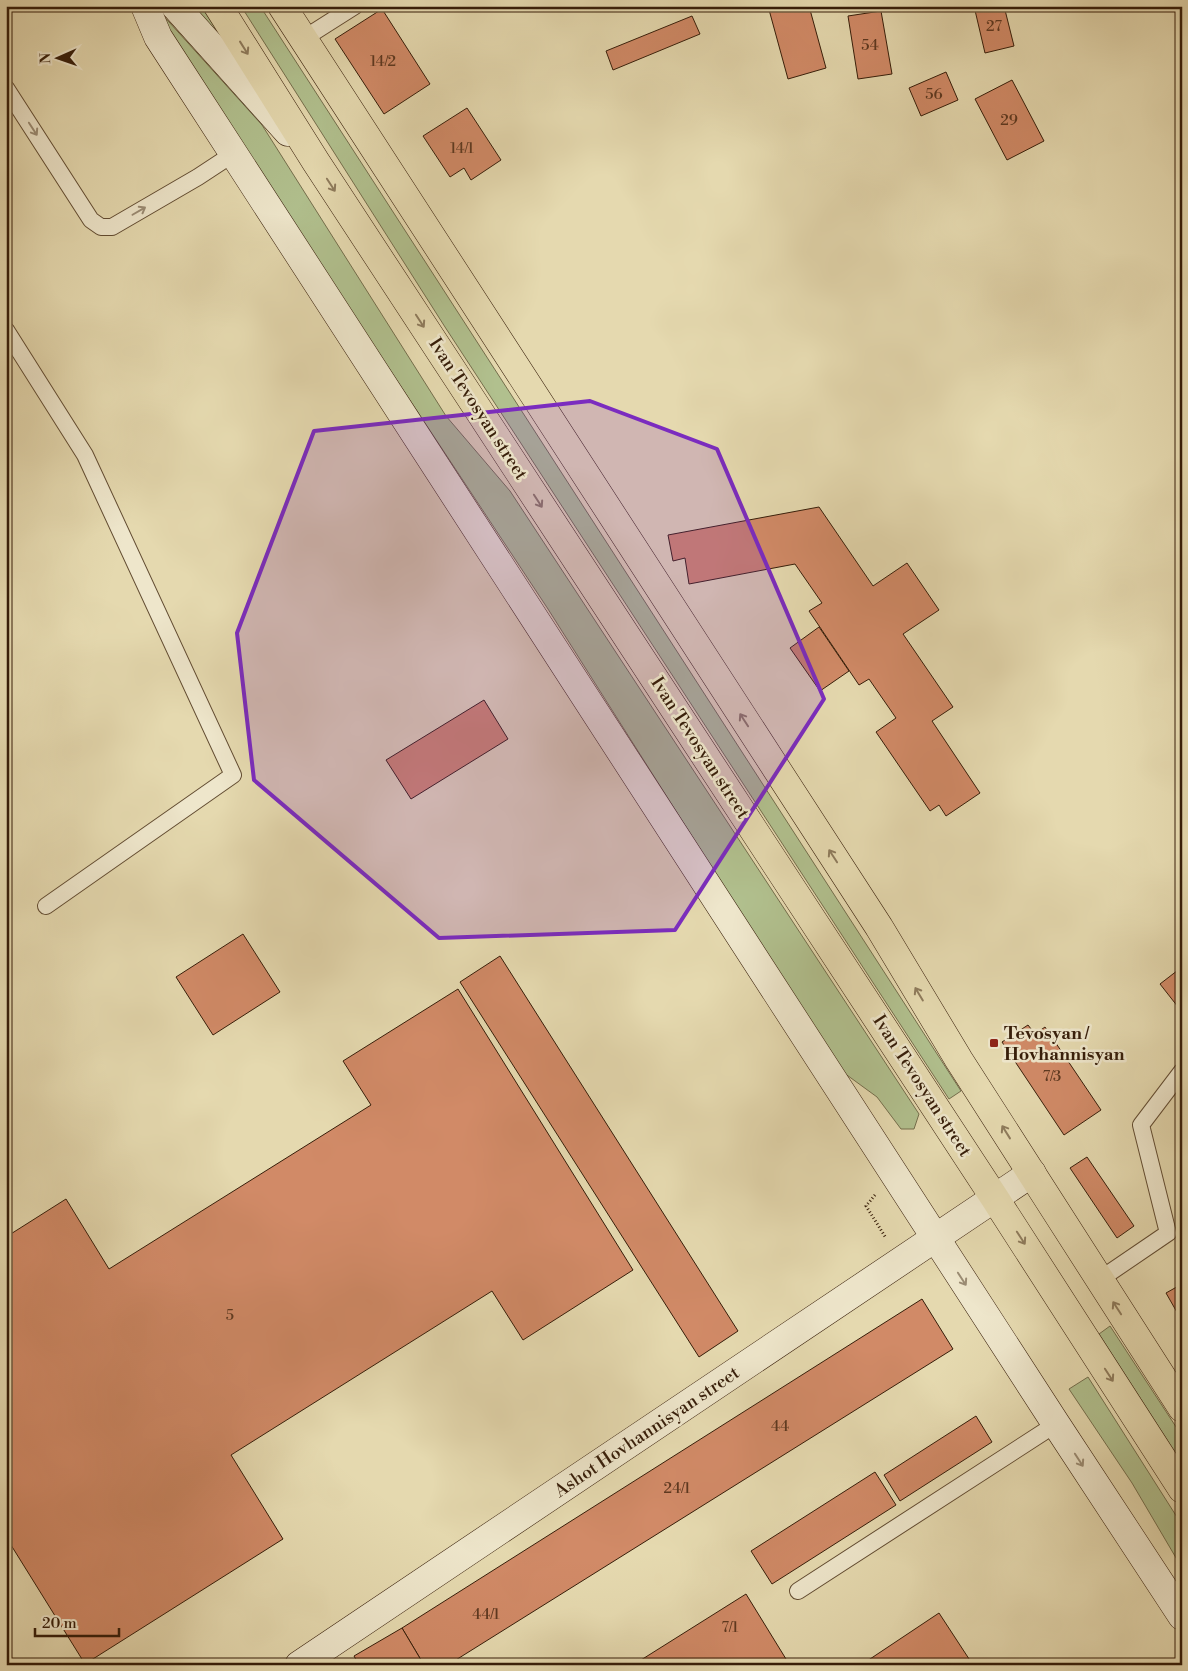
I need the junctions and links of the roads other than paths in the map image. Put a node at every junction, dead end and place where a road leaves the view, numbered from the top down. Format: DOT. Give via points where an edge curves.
graph roads {
  1 [pos="145,6"];
  2 [pos="175,6"];
  3 [pos="218,6"];
  4 [pos="282,6"];
  5 [pos="355,6"];
  6 [pos="303,40"];
  7 [pos="6,88"];
  8 [pos="233,154"];
  9 [pos="316,162"];
  10 [pos="6,330"];
  11 [pos="46,906"];
  12 [pos="1182,1071"];
  13 [pos="1032,1173"];
  14 [pos="994,1197"];
  15 [pos="936,1238"];
  16 [pos="1099,1280"];
  17 [pos="1182,1408"];
  18 [pos="1056,1424"];
  19 [pos="1182,1489"];
  20 [pos="798,1591"];
  21 [pos="1182,1616"];
  22 [pos="299,1665"];
  1 -- 8 [label="street" via="158,37"];
  2 -- 9 [label="street"];
  3 -- 9 [label="main road, Ivan Tevosyan street, one-way"];
  4 -- 6 [label="main road"];
  5 -- 6 [label="lane"];
  13 -- 6 [label="main road, one-way" via="868,910"];
  7 -- 8 [label="lane, one-way" via="92,220 101,227 112,227"];
  8 -- 15 [label="street"];
  9 -- 14 [label="main road, Ivan Tevosyan street, one-way"];
  10 -- 11 [label="lane" via="85,455 233,775"];
  12 -- 16 [label="lane" via="1141,1126 1168,1233"];
  13 -- 14 [label="street, Ashot Hovhannisyan street"];
  13 -- 16 [label="main road"];
  14 -- 15 [label="street, Ashot Hovhannisyan street"];
  14 -- 19 [label="main road, Ivan Tevosyan street, one-way"];
  15 -- 18 [label="street, one-way"];
  15 -- 22 [label="street, Ashot Hovhannisyan street"];
  17 -- 16 [label="main road, one-way"];
  18 -- 20 [label="lane"];
  18 -- 21 [label="street, one-way"];
}
